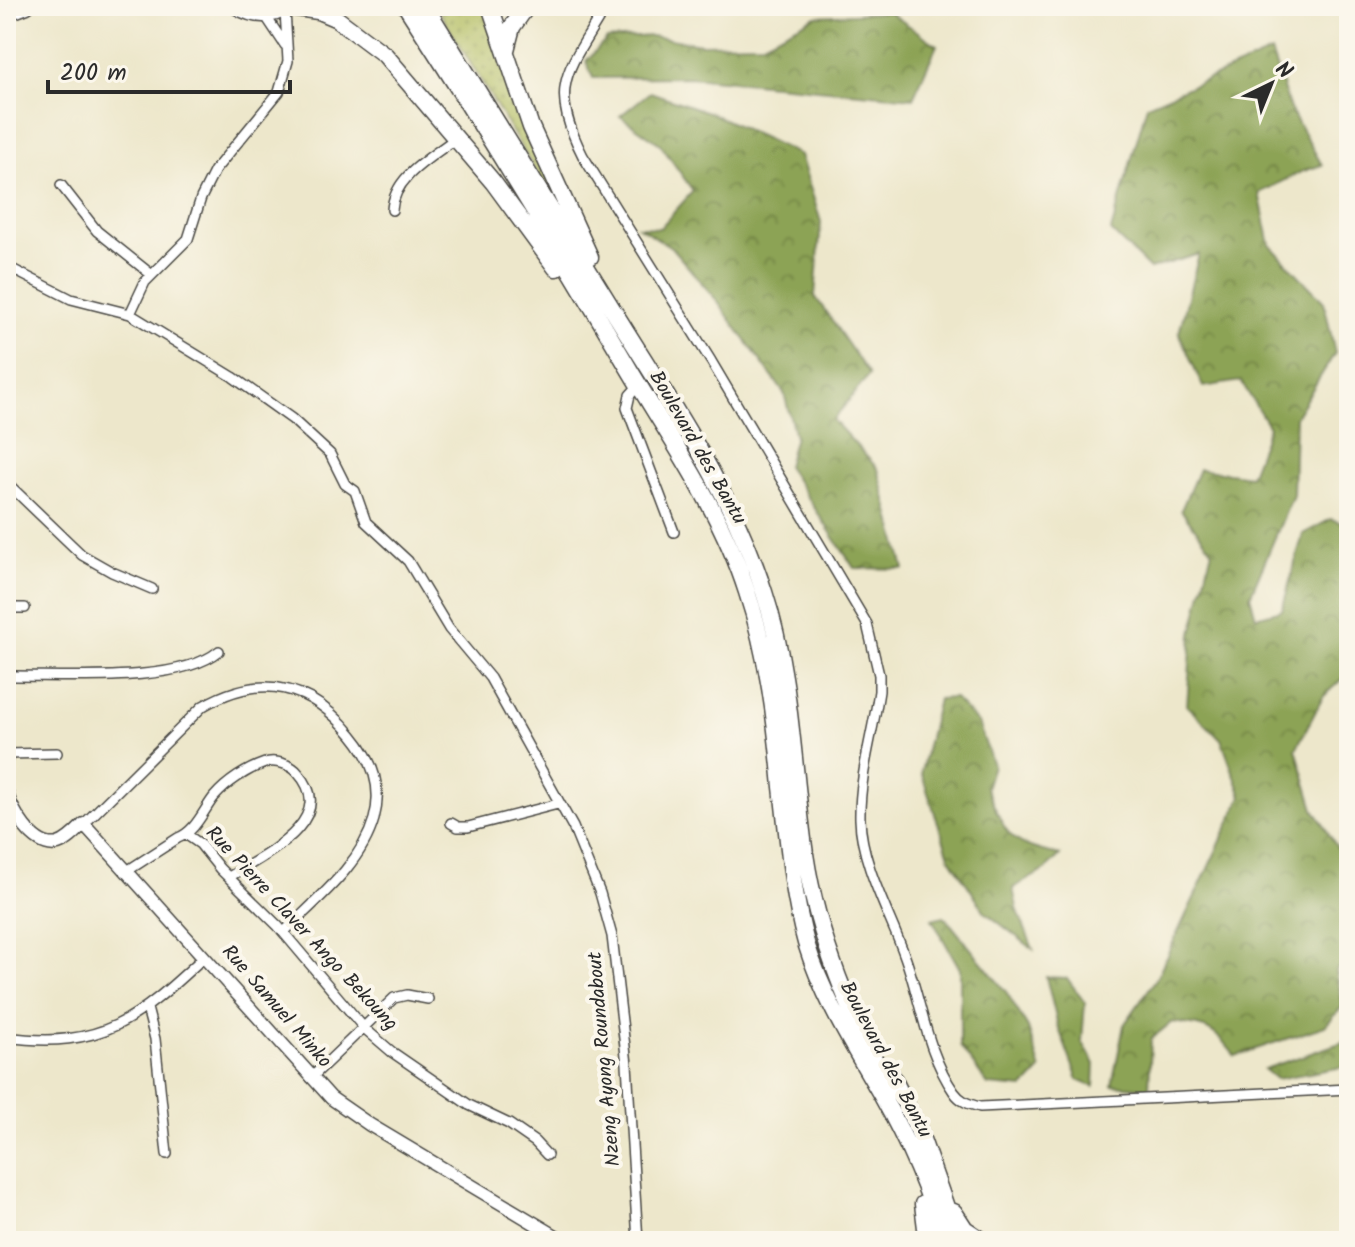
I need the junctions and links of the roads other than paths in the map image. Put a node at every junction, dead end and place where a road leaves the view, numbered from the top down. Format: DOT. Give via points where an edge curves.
graph roads {
  1 [pos="27,6"];
  2 [pos="235,6"];
  3 [pos="406,6"];
  4 [pos="425,6"];
  5 [pos="490,6"];
  6 [pos="527,6"];
  7 [pos="606,6"];
  8 [pos="289,8"];
  9 [pos="6,14"];
  10 [pos="265,15"];
  11 [pos="287,48"];
  12 [pos="505,52"];
  13 [pos="456,138"];
  14 [pos="61,185"];
  15 [pos="392,210"];
  16 [pos="6,266"];
  17 [pos="152,275"];
  18 [pos="130,314"];
  19 [pos="620,353"];
  20 [pos="657,381"];
  21 [pos="639,385"];
  22 [pos="6,482"];
  23 [pos="674,532"];
  24 [pos="152,589"];
  25 [pos="6,608"];
  26 [pos="25,608"];
  27 [pos="219,651"];
  28 [pos="6,676"];
  29 [pos="57,753"];
  30 [pos="6,756"];
  31 [pos="6,790"];
  32 [pos="558,804"];
  33 [pos="451,823"];
  34 [pos="84,824"];
  35 [pos="187,835"];
  36 [pos="127,871"];
  37 [pos="229,877"];
  38 [pos="284,932"];
  39 [pos="815,942"];
  40 [pos="204,957"];
  41 [pos="428,999"];
  42 [pos="147,1008"];
  43 [pos="364,1028"];
  44 [pos="6,1037"];
  45 [pos="311,1078"];
  46 [pos="1349,1089"];
  47 [pos="166,1149"];
  48 [pos="547,1155"];
  49 [pos="929,1175"];
  50 [pos="923,1204"];
  51 [pos="564,1241"];
  52 [pos="638,1241"];
  53 [pos="924,1241"];
  54 [pos="936,1241"];
  55 [pos="944,1241"];
  56 [pos="955,1241"];
  57 [pos="983,1241"];
  1 -- 9 [label="main road"];
  2 -- 10 [label="main road"];
  3 -- 19 [label="highway, Boulevard des Bantu"];
  4 -- 20 [label="highway, Boulevard des Bantu"];
  5 -- 12 [label="highway"];
  6 -- 12 [label="highway" via="512,27"];
  7 -- 46 [label="street" via="566,76 563,99 569,128 867,624 879,691 861,805 862,835 933,1047 955,1093 980,1107"];
  8 -- 10 [label="main road"];
  8 -- 11 [label="street"];
  8 -- 13 [label="highway" via="322,12 367,39"];
  10 -- 11 [label="street"];
  11 -- 17 [label="street" via="279,92 215,170 188,239"];
  12 -- 20 [label="highway" via="552,178"];
  13 -- 15 [label="street" via="400,183"];
  13 -- 19 [label="highway"];
  14 -- 17 [label="street" via="97,231"];
  16 -- 18 [label="street, Nzeng Ayong Roundabout" via="71,299"];
  17 -- 18 [label="street"];
  18 -- 32 [label="street, Nzeng Ayong Roundabout" via="233,377 323,445 345,484 355,491 366,522 408,561 449,629 490,678"];
  19 -- 21 [label="highway, Boulevard des Bantu"];
  20 -- 39 [label="highway, Boulevard des Bantu" via="734,516 771,614 788,700"];
  21 -- 23 [label="street" via="627,408"];
  21 -- 39 [label="highway, Boulevard des Bantu" via="722,528 753,611 773,708 791,868"];
  22 -- 24 [label="street" via="82,555"];
  25 -- 26 [label="street"];
  27 -- 28 [label="street" via="199,664 162,674"];
  29 -- 30 [label="street"];
  31 -- 34 [label="street" via="10,804 43,842 63,842"];
  32 -- 33 [label="street" via="468,827"];
  32 -- 52 [label="street, Nzeng Ayong Roundabout" via="600,893 612,936 627,1064"];
  34 -- 36 [label="street, Rue Samuel Minko"];
  34 -- 38 [label="street" via="203,706 223,694 266,687 309,696 326,706 366,752 376,773 374,819 347,867"];
  35 -- 36 [label="street"];
  35 -- 37 [label="street, Rue Pierre Claver Ango Bekoung"];
  35 -- 37 [label="street" via="216,795 240,775 269,761 293,766 309,785 312,802 295,835"];
  36 -- 40 [label="street, Rue Samuel Minko"];
  37 -- 38 [label="street, Rue Pierre Claver Ango Bekoung"];
  38 -- 43 [label="street, Rue Pierre Claver Ango Bekoung"];
  39 -- 49 [label="highway, Boulevard des Bantu"];
  39 -- 50 [label="highway" via="822,990"];
  40 -- 42 [label="street"];
  40 -- 45 [label="street, Rue Samuel Minko"];
  41 -- 43 [label="street" via="394,998"];
  42 -- 44 [label="street" via="81,1038"];
  42 -- 47 [label="street"];
  43 -- 45 [label="street"];
  43 -- 48 [label="street, Rue Pierre Claver Ango Bekoung"];
  45 -- 51 [label="street, Rue Samuel Minko" via="361,1119"];
  49 -- 55 [label="highway"];
  49 -- 56 [label="highway"];
  49 -- 57 [label="highway" via="960,1222"];
  50 -- 53 [label="highway"];
  50 -- 54 [label="highway"];
}
